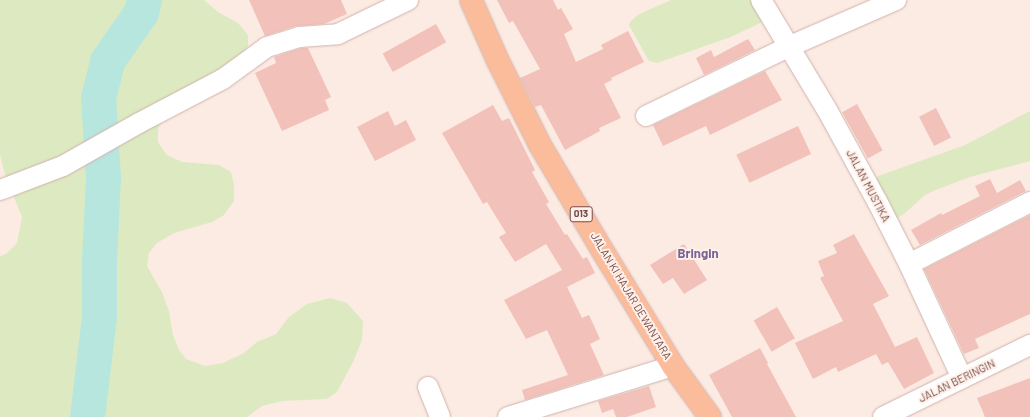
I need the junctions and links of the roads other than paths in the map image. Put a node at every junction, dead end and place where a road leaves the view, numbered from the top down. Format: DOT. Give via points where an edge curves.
graph roads {
  1 [pos="408,0"];
  2 [pos="471,0"];
  3 [pos="761,0"];
  4 [pos="896,0"];
  5 [pos="788,47"];
  6 [pos="646,116"];
  7 [pos="0,190"];
  8 [pos="1030,202"];
  9 [pos="909,264"];
  10 [pos="1030,345"];
  11 [pos="673,366"];
  12 [pos="962,378"];
  13 [pos="428,387"];
  14 [pos="440,417"];
  15 [pos="508,417"];
  16 [pos="710,417"];
  17 [pos="883,417"];
  1 -- 7 [label="street" via="338,34 299,36 267,47 223,79 63,166"];
  2 -- 11 [label="main road, JALAN KI HAJAR DEWANTARA / 013" via="540,145"];
  3 -- 5 [label="street, JALAN MUSTIKA"];
  4 -- 5 [label="street"];
  5 -- 6 [label="street"];
  5 -- 9 [label="street, JALAN MUSTIKA" via="836,128"];
  8 -- 9 [label="street"];
  9 -- 12 [label="street, JALAN MUSTIKA"];
  10 -- 12 [label="street, JALAN BERINGIN"];
  11 -- 15 [label="street"];
  11 -- 16 [label="main road, JALAN KI HAJAR DEWANTARA / 013"];
  12 -- 17 [label="street, JALAN BERINGIN"];
  13 -- 14 [label="street"];
}
